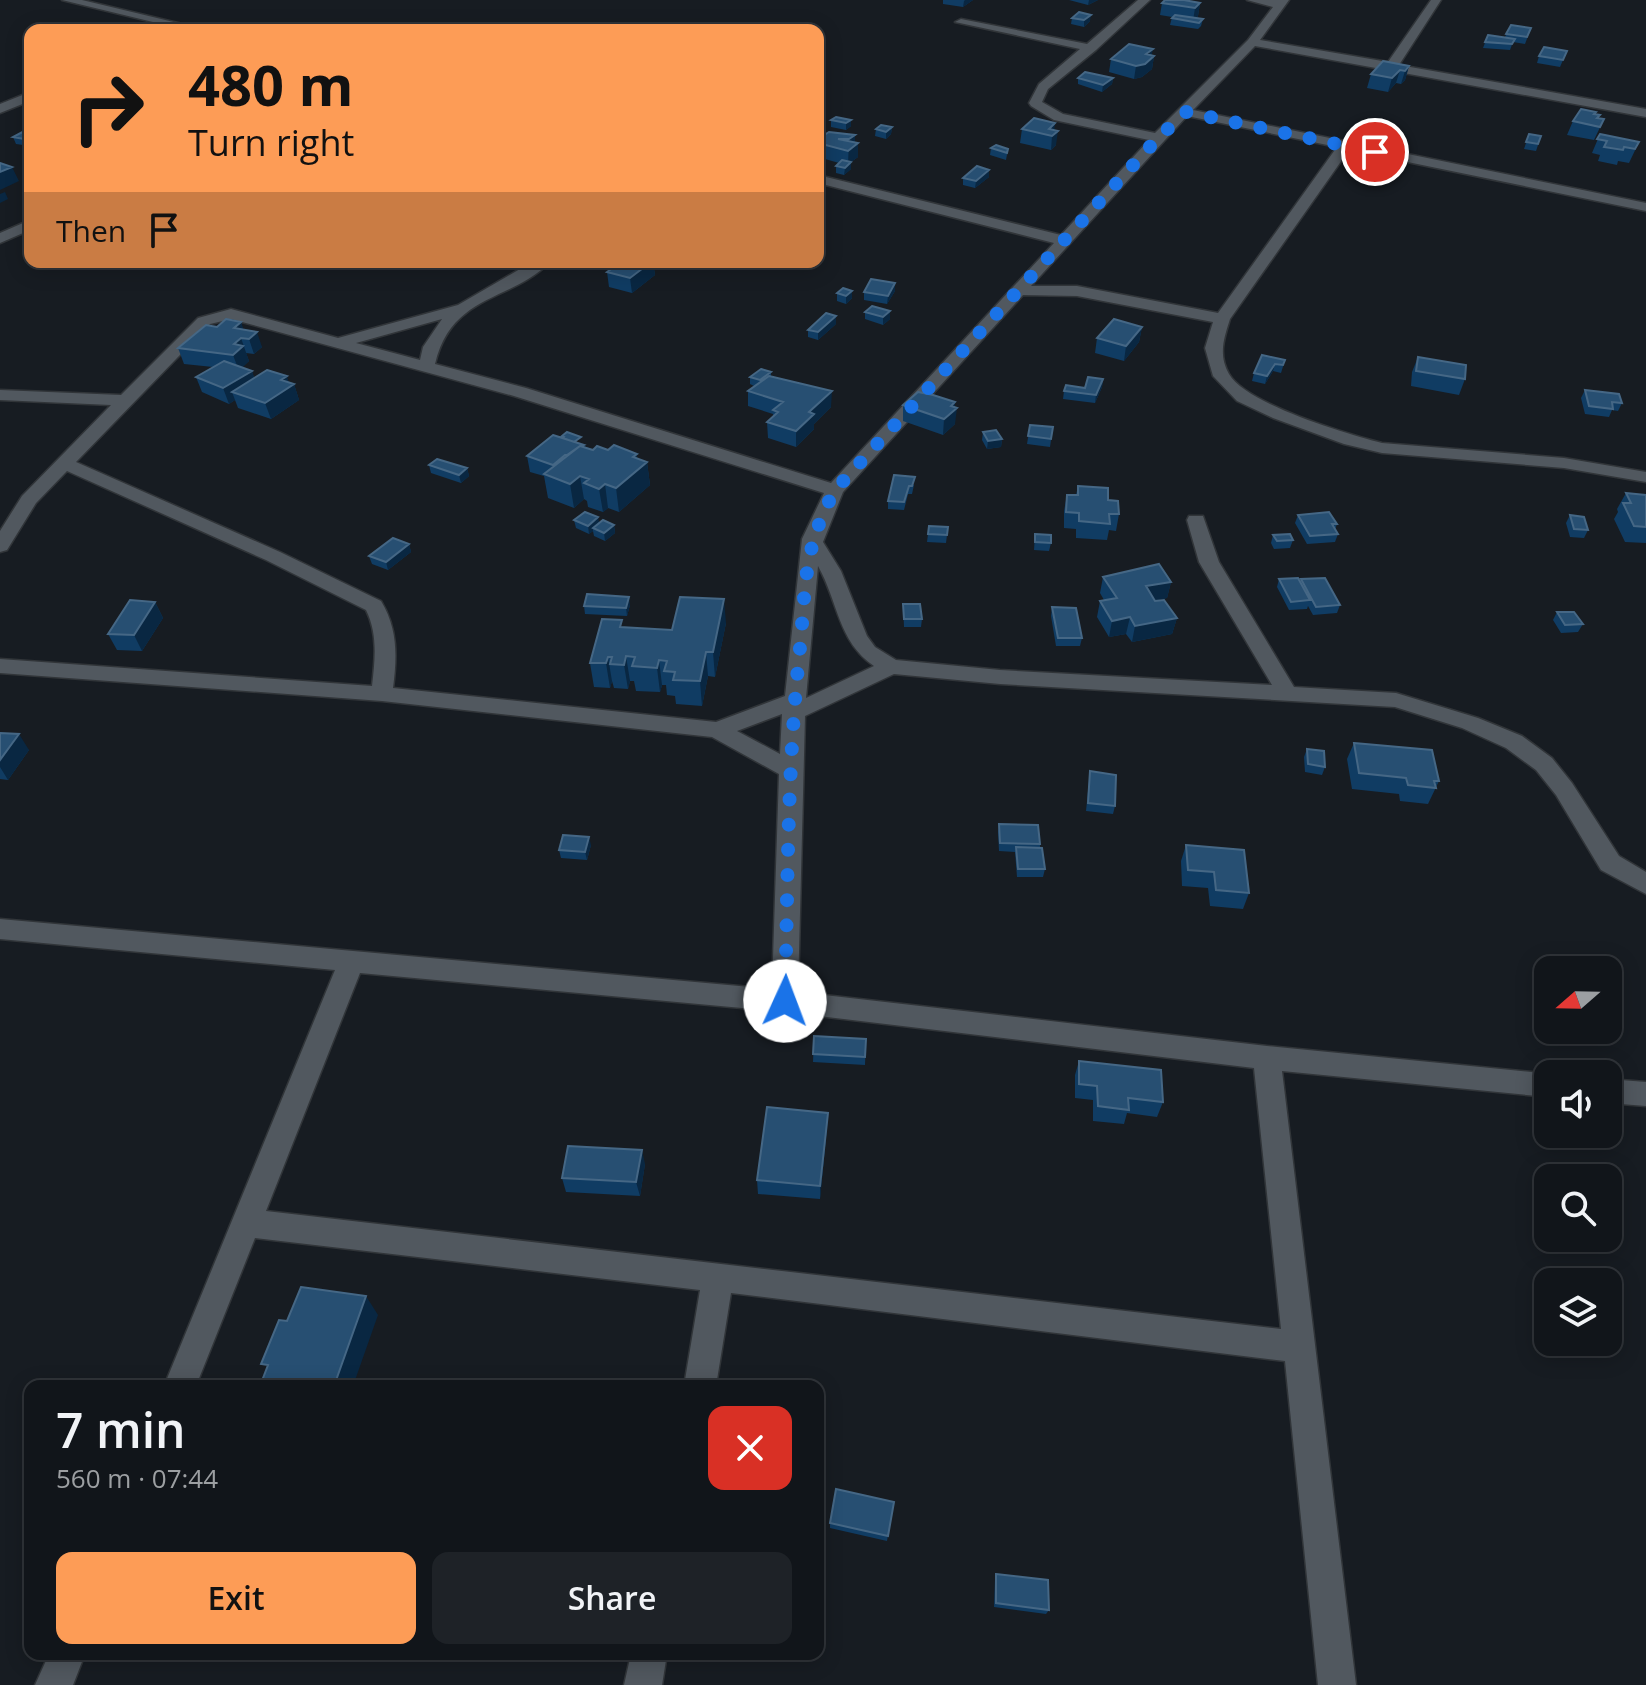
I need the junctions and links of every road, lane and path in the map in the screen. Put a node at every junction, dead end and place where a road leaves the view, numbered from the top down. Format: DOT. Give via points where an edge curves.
graph roads {
  1 [pos="67,0"];
  2 [pos="1145,0"];
  3 [pos="1252,0"];
  4 [pos="1436,0"];
  5 [pos="1282,2"];
  6 [pos="961,22"];
  7 [pos="166,24"];
  8 [pos="1252,42"];
  9 [pos="1092,48"];
  10 [pos="1391,67"];
  11 [pos="0,99"];
  12 [pos="24,99"];
  13 [pos="15,103"];
  14 [pos="0,109"];
  15 [pos="1186,112"];
  16 [pos="1646,113"];
  17 [pos="1158,138"];
  18 [pos="1345,146"];
  19 [pos="824,181"];
  20 [pos="1646,207"];
  21 [pos="24,227"];
  22 [pos="0,239"];
  23 [pos="1065,241"];
  24 [pos="531,268"];
  25 [pos="1020,290"];
  26 [pos="462,308"];
  27 [pos="1222,319"];
  28 [pos="340,342"];
  29 [pos="426,367"];
  30 [pos="0,395"];
  31 [pos="125,400"];
  32 [pos="66,464"];
  33 [pos="1646,477"];
  34 [pos="835,490"];
  35 [pos="1196,520"];
  36 [pos="812,539"];
  37 [pos="0,546"];
  38 [pos="0,666"];
  39 [pos="891,667"];
  40 [pos="382,694"];
  41 [pos="1288,695"];
  42 [pos="793,707"];
  43 [pos="717,730"];
  44 [pos="791,770"];
  45 [pos="1646,884"];
  46 [pos="0,929"];
  47 [pos="352,961"];
  48 [pos="785,1001"];
  49 [pos="1267,1058"];
  50 [pos="1534,1084"];
  51 [pos="1622,1092"];
  52 [pos="1646,1094"];
  53 [pos="248,1223"];
  54 [pos="718,1277"];
  55 [pos="1300,1347"];
  56 [pos="183,1380"];
  57 [pos="701,1380"];
  58 [pos="64,1660"];
  59 [pos="648,1660"];
  60 [pos="54,1685"];
  61 [pos="643,1685"];
  62 [pos="1337,1685"];
  1 -- 7 [label="street"];
  2 -- 9 [label="street"];
  3 -- 5 [label="street"];
  4 -- 10 [label="street"];
  5 -- 8 [label="street"];
  6 -- 9 [label="street"];
  8 -- 10 [label="street"];
  8 -- 15 [label="street"];
  9 -- 17 [label="street" via="1043,87 1035,103 1059,117"];
  10 -- 16 [label="street"];
  11 -- 13 [label="street"];
  12 -- 13 [label="street"];
  13 -- 14 [label="street"];
  15 -- 17 [label="street"];
  15 -- 18 [label="street"];
  17 -- 23 [label="street"];
  18 -- 20 [label="street"];
  18 -- 27 [label="street"];
  19 -- 23 [label="street"];
  21 -- 22 [label="street"];
  23 -- 25 [label="street"];
  24 -- 26 [label="street"];
  25 -- 27 [label="street" via="1077,291"];
  25 -- 34 [label="street"];
  26 -- 28 [label="street"];
  26 -- 29 [label="street" via="433,337"];
  27 -- 33 [label="street" via="1213,348 1221,376 1243,397 1279,414 1382,448 1564,463"];
  28 -- 29 [label="street"];
  28 -- 31 [label="street" via="250,317 216,316 204,321"];
  29 -- 34 [label="street"];
  30 -- 31 [label="street"];
  31 -- 32 [label="street"];
  32 -- 37 [label="street" via="29,500"];
  32 -- 40 [label="street" via="374,606 386,637"];
  34 -- 36 [label="street"];
  35 -- 41 [label="street" via="1209,562"];
  36 -- 39 [label="street" via="831,571 857,638"];
  36 -- 42 [label="street"];
  38 -- 40 [label="street"];
  39 -- 41 [label="street"];
  39 -- 42 [label="street"];
  40 -- 43 [label="street"];
  41 -- 45 [label="street" via="1396,700 1514,742 1544,764 1564,789 1610,863"];
  42 -- 43 [label="street"];
  42 -- 44 [label="street"];
  43 -- 44 [label="street"];
  44 -- 48 [label="street"];
  46 -- 47 [label="street"];
  47 -- 48 [label="street"];
  47 -- 53 [label="street"];
  48 -- 49 [label="street"];
  49 -- 50 [label="street"];
  49 -- 55 [label="street"];
  51 -- 52 [label="street"];
  53 -- 54 [label="street"];
  53 -- 56 [label="street"];
  54 -- 55 [label="street"];
  54 -- 57 [label="street"];
  55 -- 62 [label="street"];
  58 -- 60 [label="street"];
  59 -- 61 [label="street"];
}
